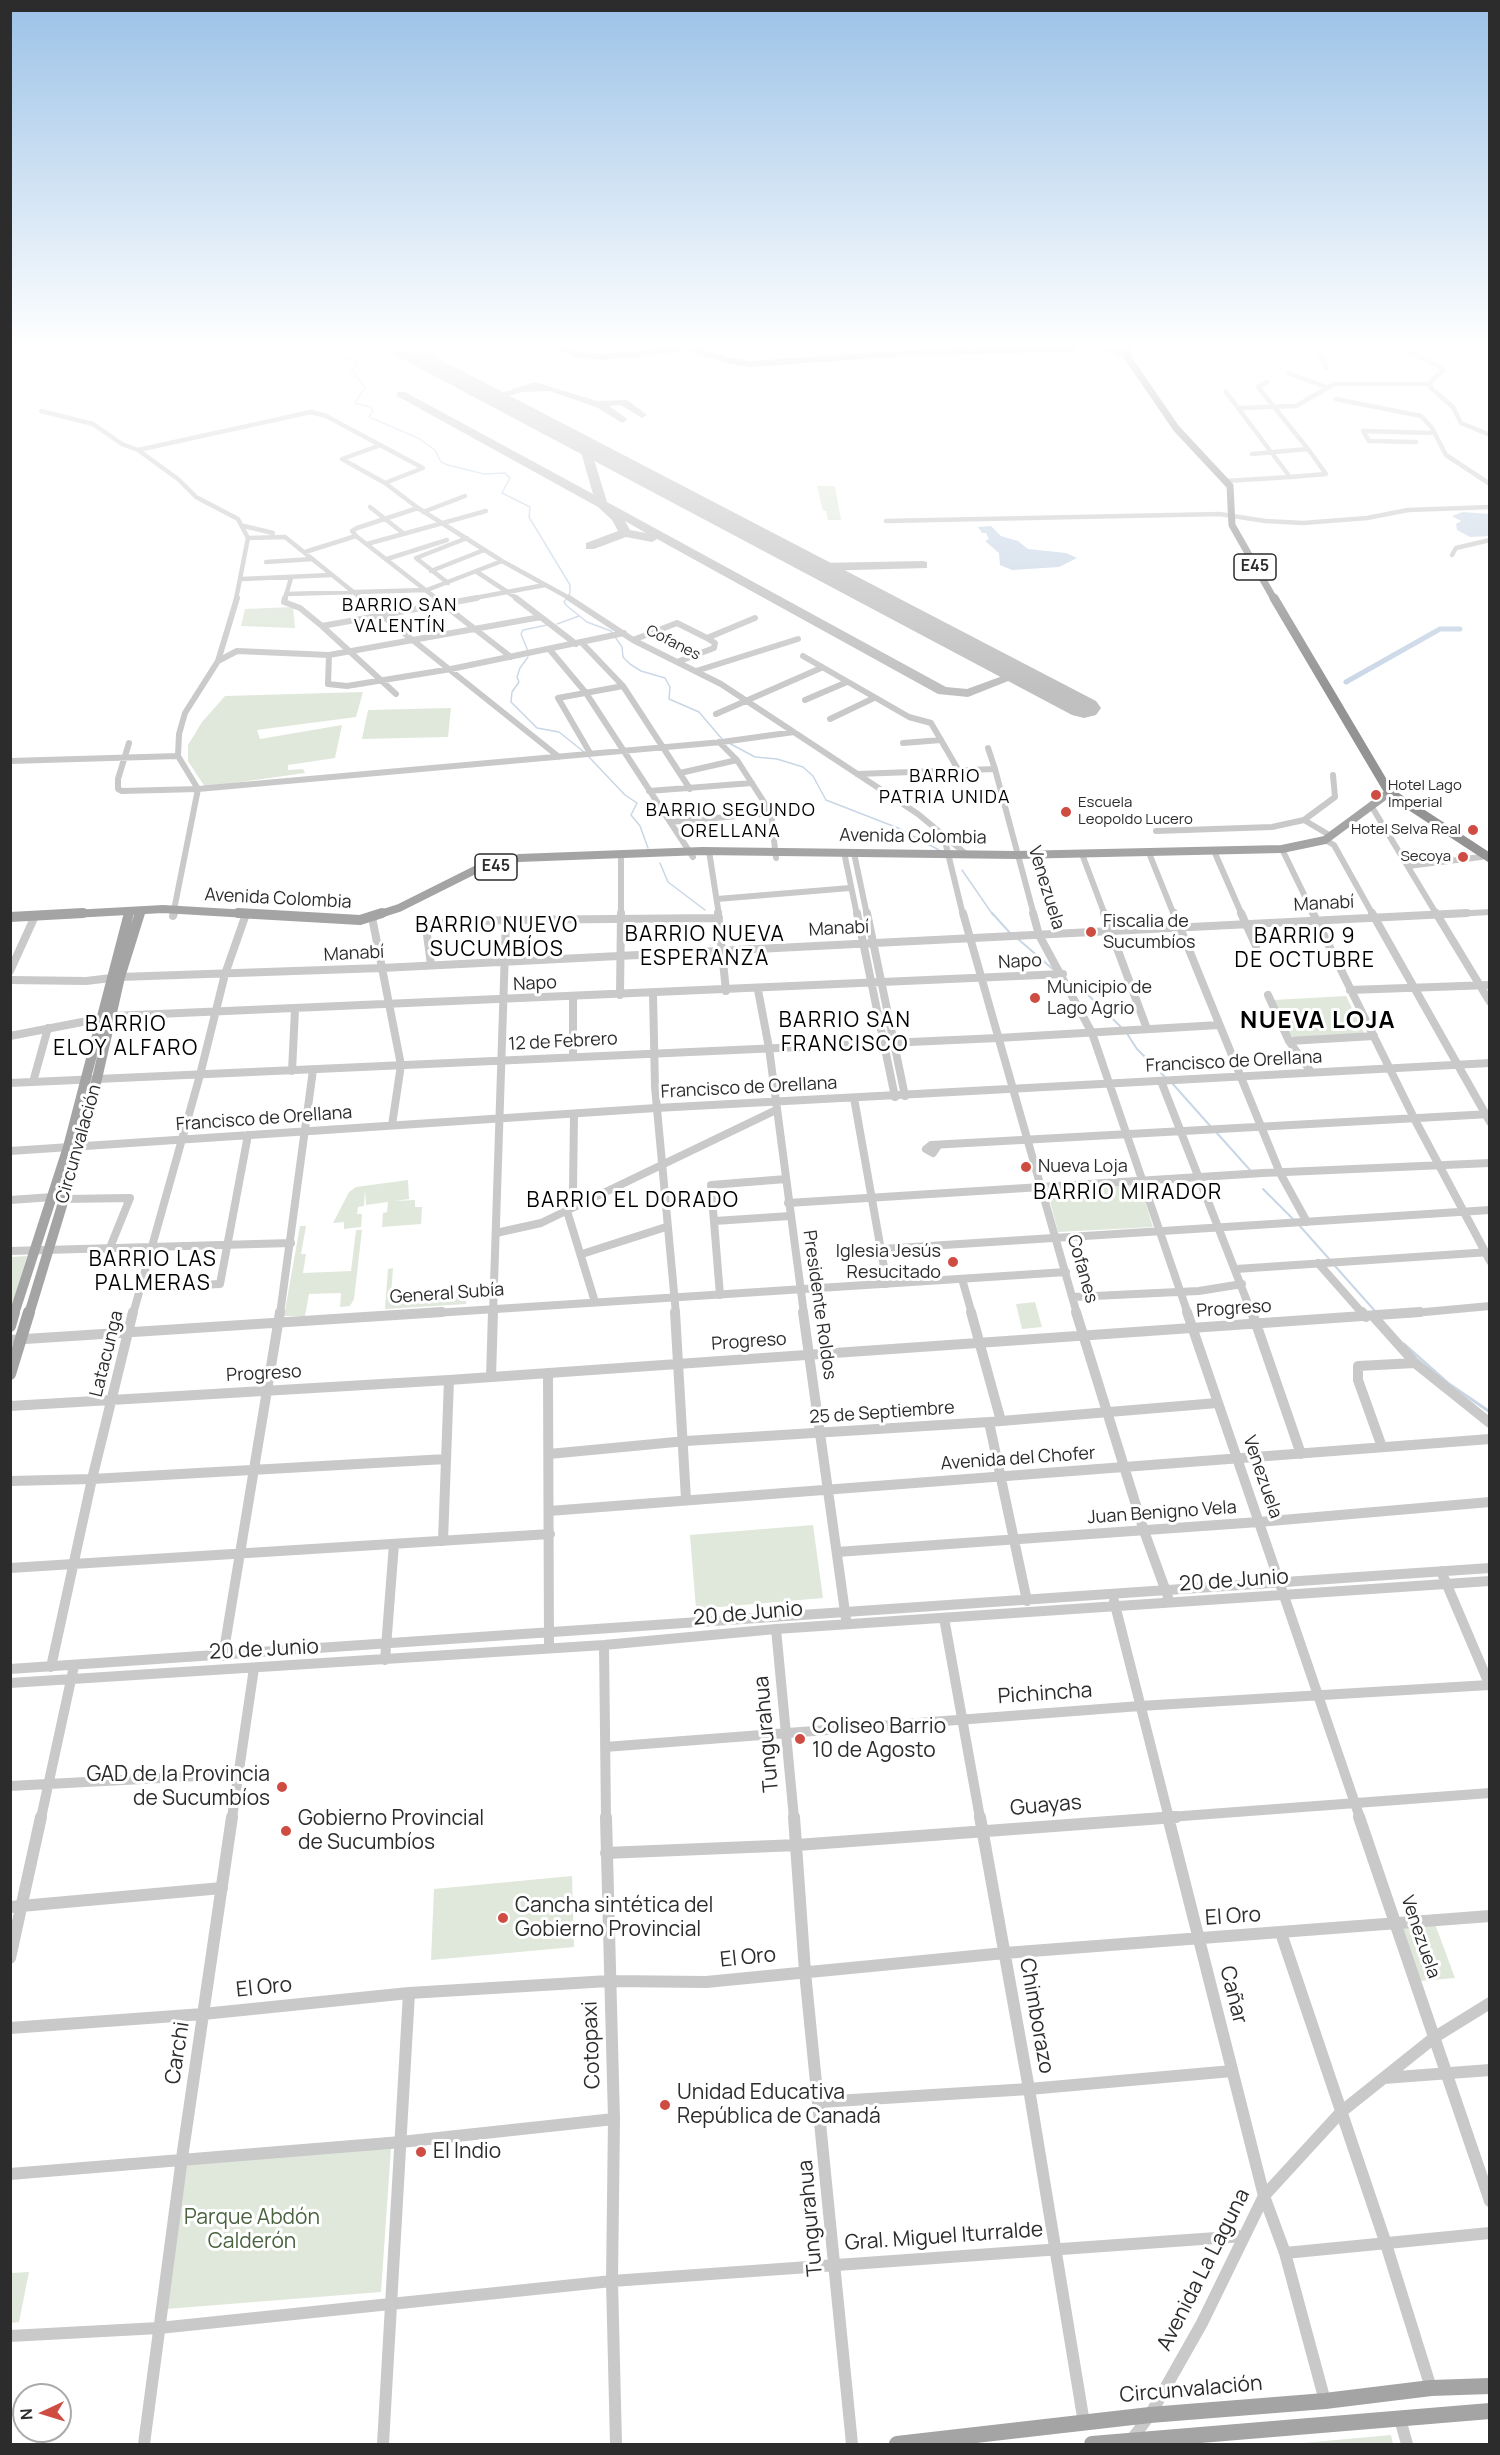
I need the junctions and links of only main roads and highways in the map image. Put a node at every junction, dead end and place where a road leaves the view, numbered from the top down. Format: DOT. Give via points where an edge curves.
graph roads {
  1 [pos="1210,464"];
  2 [pos="1388,794"];
  3 [pos="1485,857"];
  4 [pos="1490,863"];
  5 [pos="129,912"];
  6 [pos="144,912"];
  7 [pos="10,917"];
  8 [pos="116,978"];
  9 [pos="92,1080"];
  10 [pos="10,1326"];
  11 [pos="15,1340"];
  12 [pos="10,1374"];
  13 [pos="1490,2386"];
  14 [pos="1490,2411"];
  15 [pos="1131,2442"];
  16 [pos="897,2445"];
  17 [pos="1092,2445"];
  1 -- 2 [label="highway, E45" via="1232,491 1232,525 1252,563"];
  2 -- 3 [label="highway, E45"];
  2 -- 6 [label="main road, Avenida Colombia / E45" via="1328,838 1282,849 1016,855 621,856 487,869 402,911 345,926"];
  3 -- 4 [label="highway, E45"];
  5 -- 6 [label="main road, Avenida Colombia / E45"];
  5 -- 7 [label="main road, Avenida Colombia / E45"];
  5 -- 8 [label="main road, Circunvalación"];
  6 -- 8 [label="main road, Circunvalación"];
  8 -- 9 [label="main road, Circunvalación"];
  9 -- 10 [label="main road, Circunvalación"];
  9 -- 11 [label="main road, Circunvalación" via="64,1199"];
  11 -- 12 [label="main road, Circunvalación"];
  13 -- 16 [label="main road, Circunvalación" via="1431,2388 1150,2415"];
  14 -- 15 [label="main road"];
  15 -- 17 [label="main road"];
}
